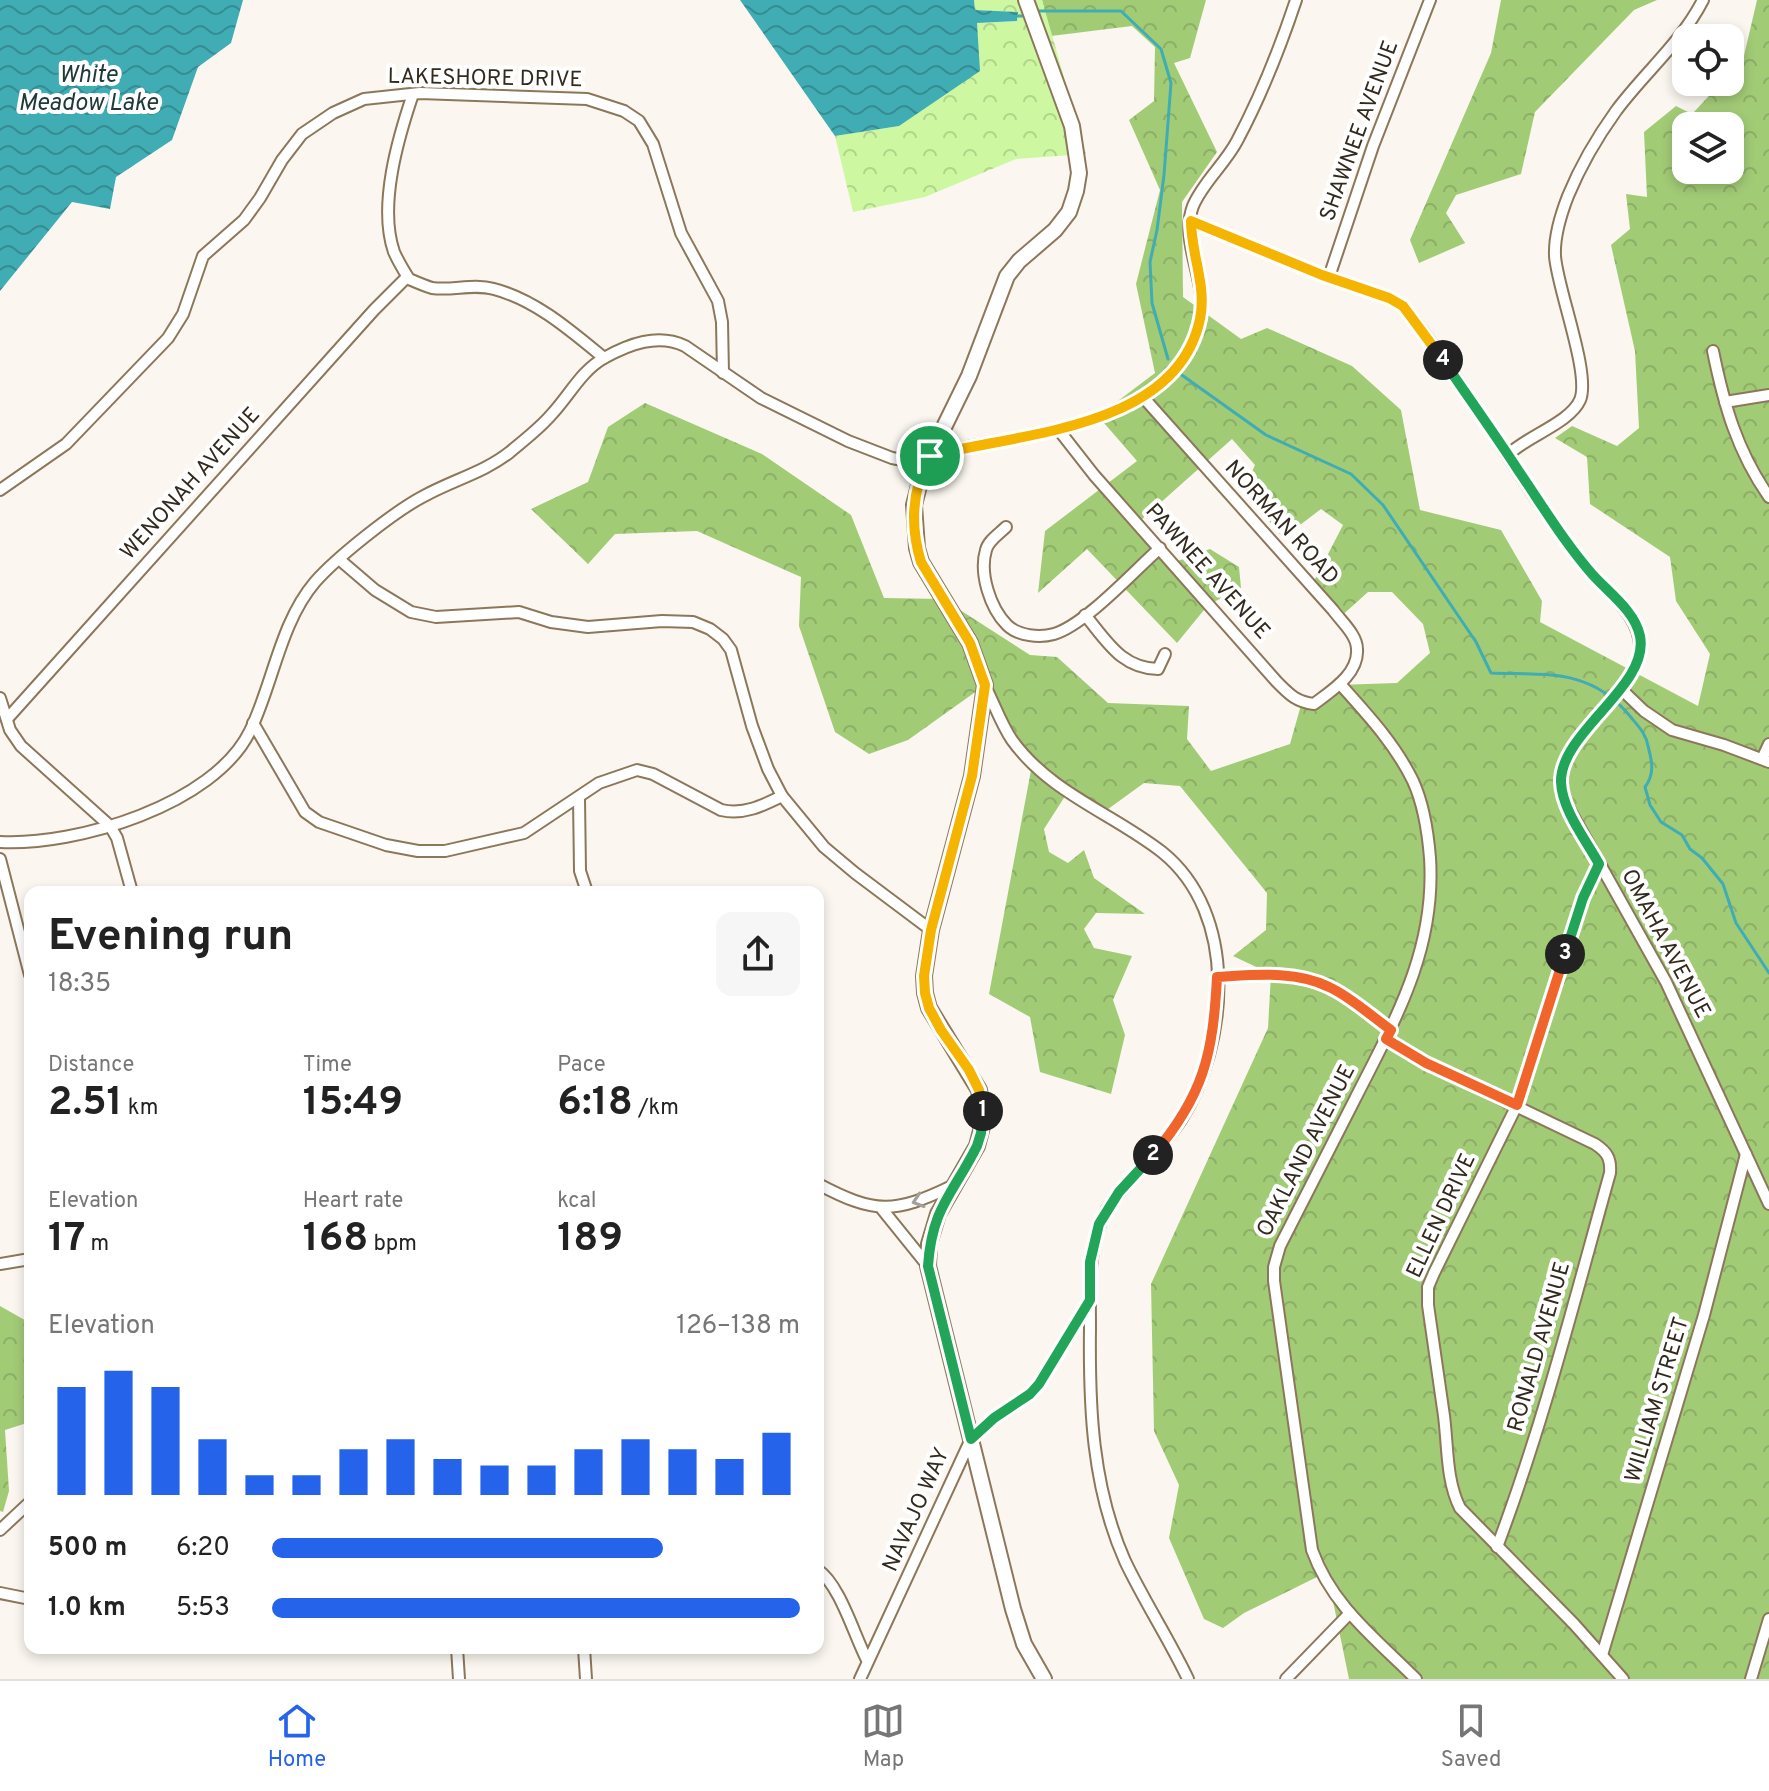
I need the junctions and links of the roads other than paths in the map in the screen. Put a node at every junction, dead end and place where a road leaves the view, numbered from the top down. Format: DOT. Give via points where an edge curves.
graph roads {
  1 [pos="1026,0"];
  2 [pos="1296,0"];
  3 [pos="1430,0"];
  4 [pos="1703,0"];
  5 [pos="413,94"];
  6 [pos="1191,221"];
  7 [pos="407,277"];
  8 [pos="1329,277"];
  9 [pos="1713,351"];
  10 [pos="604,358"];
  11 [pos="723,373"];
  12 [pos="1769,395"];
  13 [pos="1143,397"];
  14 [pos="1725,402"];
  15 [pos="1058,429"];
  16 [pos="1508,455"];
  17 [pos="930,456"];
  18 [pos="0,490"];
  19 [pos="1769,497"];
  20 [pos="1006,527"];
  21 [pos="1160,548"];
  22 [pos="340,560"];
  23 [pos="1085,615"];
  24 [pos="1165,654"];
  25 [pos="1340,684"];
  26 [pos="985,685"];
  27 [pos="1619,690"];
  28 [pos="0,698"];
  29 [pos="7,719"];
  30 [pos="253,723"];
  31 [pos="1769,744"];
  32 [pos="1765,761"];
  33 [pos="782,796"];
  34 [pos="579,799"];
  35 [pos="110,826"];
  36 [pos="0,842"];
  37 [pos="0,859"];
  38 [pos="1599,864"];
  39 [pos="130,886"];
  40 [pos="585,886"];
  41 [pos="931,930"];
  42 [pos="24,952"];
  43 [pos="1217,977"];
  44 [pos="1388,1034"];
  45 [pos="1517,1105"];
  46 [pos="1746,1154"];
  47 [pos="952,1186"];
  48 [pos="824,1187"];
  49 [pos="1769,1204"];
  50 [pos="882,1209"];
  51 [pos="24,1260"];
  52 [pos="0,1264"];
  53 [pos="928,1266"];
  54 [pos="1090,1300"];
  55 [pos="971,1439"];
  56 [pos="24,1508"];
  57 [pos="0,1530"];
  58 [pos="1497,1547"];
  59 [pos="824,1574"];
  60 [pos="0,1593"];
  61 [pos="24,1598"];
  62 [pos="1350,1613"];
  63 [pos="1769,1619"];
  64 [pos="457,1654"];
  65 [pos="584,1654"];
  66 [pos="1602,1655"];
  67 [pos="867,1660"];
  68 [pos="459,1679"];
  69 [pos="586,1679"];
  70 [pos="860,1679"];
  71 [pos="1044,1679"];
  72 [pos="1188,1679"];
  73 [pos="1286,1679"];
  74 [pos="1416,1679"];
  75 [pos="1623,1679"];
  76 [pos="1751,1679"];
  1 -- 17 [label="street" via="1072,126 1079,173 1076,191 1055,230 1007,276 969,376"];
  2 -- 6 [label="street" via="1266,80 1237,141 1198,196"];
  3 -- 8 [label="street, SHAWNEE AVENUE"];
  4 -- 16 [label="street" via="1689,25 1617,110 1574,181 1555,257 1580,365 1580,402"];
  5 -- 7 [label="street" via="398,142 389,211 394,252"];
  5 -- 11 [label="street, LAKESHORE DRIVE" via="587,99 639,121 653,144 675,219 718,301"];
  5 -- 18 [label="street, LAKESHORE DRIVE" via="364,99 302,134 244,220 203,256 183,314 168,338 66,444"];
  6 -- 8 [label="street, OMAHA AVENUE"];
  6 -- 13 [label="street" via="1203,299 1194,341"];
  7 -- 10 [label="street" via="433,288 493,288 511,295 559,322"];
  7 -- 29 [label="street, WENONAH AVENUE"];
  8 -- 16 [label="street, OMAHA AVENUE" via="1403,306"];
  9 -- 14 [label="street"];
  10 -- 11 [label="street" via="646,340 673,340"];
  10 -- 22 [label="street" via="591,365 552,414 507,454 422,497"];
  11 -- 17 [label="street" via="761,398 877,453 901,460"];
  12 -- 14 [label="street"];
  13 -- 15 [label="street"];
  13 -- 25 [label="street, NORMAN ROAD" via="1353,637 1358,648 1354,666"];
  14 -- 19 [label="street" via="1738,445"];
  15 -- 17 [label="street"];
  15 -- 21 [label="street, PAWNEE AVENUE"];
  16 -- 27 [label="street, OMAHA AVENUE" via="1571,547 1633,619 1640,653"];
  17 -- 26 [label="street" via="914,505 917,548 970,643"];
  20 -- 23 [label="street" via="986,546 983,563 994,606 1008,627 1039,637 1064,630"];
  21 -- 23 [label="street"];
  21 -- 25 [label="street, PAWNEE AVENUE" via="1292,697 1314,704"];
  22 -- 30 [label="street" via="302,600"];
  22 -- 33 [label="street" via="399,605 436,617 519,612 588,627 662,621 701,624 731,650 752,726"];
  23 -- 24 [label="street" via="1129,664 1158,669"];
  25 -- 44 [label="street, OAKLAND AVENUE" via="1391,745 1413,783 1428,839 1431,892 1423,950"];
  26 -- 41 [label="street" via="972,776"];
  26 -- 43 [label="street" via="1011,739 1036,767 1182,871 1207,914"];
  27 -- 32 [label="street" via="1672,730"];
  27 -- 38 [label="street, OMAHA AVENUE" via="1569,756 1561,778 1568,807"];
  28 -- 29 [label="street"];
  29 -- 35 [label="street" via="21,746"];
  30 -- 34 [label="street" via="305,812 386,845 418,851 470,847 524,833"];
  30 -- 35 [label="street" via="218,771 163,806"];
  31 -- 32 [label="street"];
  33 -- 34 [label="street" via="757,809 733,813 637,770 599,783"];
  33 -- 41 [label="street" via="824,847"];
  34 -- 40 [label="street"];
  35 -- 36 [label="street" via="26,843"];
  35 -- 39 [label="street"];
  37 -- 42 [label="street"];
  38 -- 45 [label="street, ELLEN DRIVE" via="1583,898"];
  38 -- 46 [label="street, OMAHA AVENUE" via="1666,982"];
  41 -- 47 [label="street" via="925,993 941,1030 979,1090 984,1119 977,1146"];
  43 -- 44 [label="street" via="1306,979 1342,994"];
  43 -- 54 [label="street" via="1208,1060 1181,1119 1099,1224 1090,1262"];
  44 -- 45 [label="street" via="1426,1063"];
  44 -- 62 [label="street, OAKLAND AVENUE" via="1274,1267 1312,1550 1336,1600"];
  45 -- 58 [label="street, ELLEN DRIVE" via="1428,1287 1453,1495"];
  45 -- 58 [label="street, RONALD AVENUE" via="1606,1151 1610,1173 1543,1410"];
  46 -- 49 [label="street, OMAHA AVENUE"];
  46 -- 66 [label="street, WILLIAM STREET" via="1704,1315"];
  47 -- 50 [label="street, one-way"];
  47 -- 53 [label="street" via="932,1232"];
  48 -- 50 [label="street"];
  50 -- 53 [label="street"];
  51 -- 52 [label="street"];
  53 -- 55 [label="street"];
  54 -- 55 [label="street, NAVAJO WAY" via="1039,1384"];
  54 -- 72 [label="street" via="1090,1407 1104,1496 1124,1558"];
  55 -- 67 [label="street, NAVAJO WAY"];
  55 -- 71 [label="street" via="1013,1609 1024,1644"];
  56 -- 57 [label="street"];
  58 -- 66 [label="street, ELLEN DRIVE"];
  59 -- 67 [label="street"];
  60 -- 61 [label="street"];
  62 -- 73 [label="street"];
  62 -- 74 [label="street, OAKLAND AVENUE"];
  63 -- 76 [label="street"];
  64 -- 68 [label="street"];
  65 -- 69 [label="street"];
  66 -- 75 [label="street, ELLEN DRIVE"];
  67 -- 70 [label="street, NAVAJO WAY"];
}
